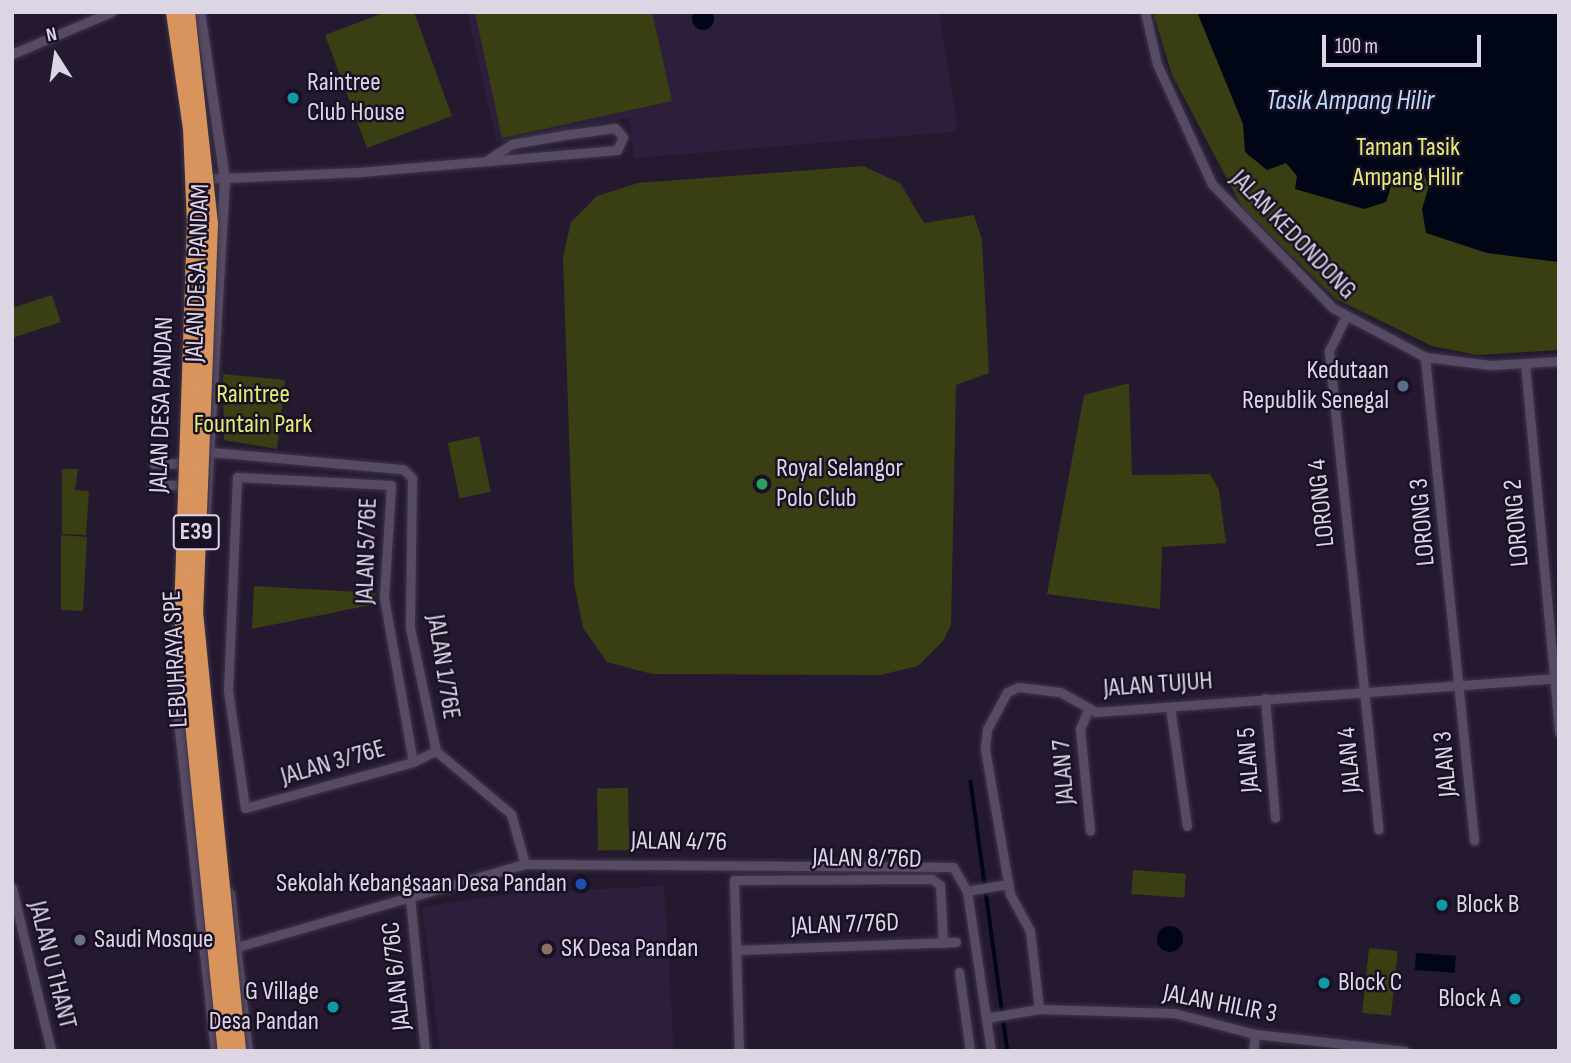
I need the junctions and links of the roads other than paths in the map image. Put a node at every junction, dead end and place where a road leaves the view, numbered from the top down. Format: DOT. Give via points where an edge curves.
graph roads {
  1 [pos="111,12"];
  2 [pos="172,12"];
  3 [pos="187,12"];
  4 [pos="200,12"];
  5 [pos="1145,12"];
  6 [pos="12,54"];
  7 [pos="487,160"];
  8 [pos="189,179"];
  9 [pos="225,179"];
  10 [pos="1345,318"];
  11 [pos="1425,357"];
  12 [pos="1559,361"];
  13 [pos="1525,363"];
  14 [pos="211,452"];
  15 [pos="183,463"];
  16 [pos="154,464"];
  17 [pos="152,484"];
  18 [pos="182,485"];
  19 [pos="202,587"];
  20 [pos="1556,678"];
  21 [pos="1460,682"];
  22 [pos="1364,688"];
  23 [pos="1265,698"];
  24 [pos="1170,707"];
  25 [pos="1088,710"];
  26 [pos="1559,732"];
  27 [pos="436,751"];
  28 [pos="413,762"];
  29 [pos="242,804"];
  30 [pos="1275,818"];
  31 [pos="1187,826"];
  32 [pos="1378,829"];
  33 [pos="1090,831"];
  34 [pos="1474,841"];
  35 [pos="526,864"];
  36 [pos="1008,884"];
  37 [pos="12,888"];
  38 [pos="967,891"];
  39 [pos="198,894"];
  40 [pos="410,898"];
  41 [pos="956,942"];
  42 [pos="943,943"];
  43 [pos="237,947"];
  44 [pos="736,950"];
  45 [pos="219,951"];
  46 [pos="959,972"];
  47 [pos="1039,1009"];
  48 [pos="986,1018"];
  49 [pos="213,1023"];
  50 [pos="1255,1034"];
  51 [pos="51,1051"];
  52 [pos="216,1051"];
  53 [pos="226,1051"];
  54 [pos="237,1051"];
  55 [pos="248,1051"];
  56 [pos="425,1051"];
  57 [pos="739,1051"];
  58 [pos="970,1051"];
  59 [pos="991,1051"];
  60 [pos="1253,1051"];
  61 [pos="1405,1051"];
  1 -- 6 [label="street"];
  2 -- 8 [label="street, JALAN DESA PANDAN"];
  2 -- 53 [label="highway, LEBUHRAYA SPE / E39, bridge" via="191,128 195,224 182,613"];
  3 -- 54 [label="highway, LEBUHRAYA SPE / E39, bridge" via="210,224 195,612"];
  4 -- 9 [label="street, JALAN DESA PANDAM"];
  5 -- 10 [label="street, JALAN KEDONDONG" via="1157,64 1212,184"];
  7 -- 7 [label="street" via="512,144 615,128 623,137 617,150"];
  7 -- 9 [label="street"];
  8 -- 9 [label="street"];
  8 -- 15 [label="street, JALAN DESA PANDAN"];
  9 -- 14 [label="street, JALAN DESA PANDAM"];
  10 -- 11 [label="street, JALAN KEDONDONG"];
  10 -- 22 [label="street, LORONG 4" via="1329,351"];
  11 -- 13 [label="street, JALAN KEDONDONG"];
  11 -- 21 [label="street, LORONG 3"];
  12 -- 13 [label="street, JALAN KEDONDONG"];
  13 -- 20 [label="street, LORONG 2"];
  14 -- 19 [label="street, JALAN DESA PANDAN"];
  14 -- 27 [label="street, JALAN 1/76E" via="403,469 412,478 410,628"];
  15 -- 16 [label="street"];
  15 -- 18 [label="street, JALAN DESA PANDAN"];
  17 -- 18 [label="street"];
  18 -- 39 [label="street, JALAN DESA PANDAN" via="176,695"];
  19 -- 43 [label="street, JALAN DESA PANDAN" via="206,693"];
  19 -- 45 [label="street, JALAN DESA PANDAN" via="199,717"];
  20 -- 21 [label="street, JALAN TUJUH"];
  20 -- 26 [label="street, LORONG 2"];
  21 -- 22 [label="street, JALAN TUJUH"];
  21 -- 34 [label="street, JALAN 3"];
  22 -- 23 [label="street, JALAN TUJUH"];
  22 -- 32 [label="street, JALAN 4"];
  23 -- 24 [label="street, JALAN TUJUH"];
  23 -- 30 [label="street, JALAN 5"];
  24 -- 25 [label="street, JALAN TUJUH"];
  24 -- 31 [label="street"];
  25 -- 33 [label="street, JALAN 7" via="1080,729"];
  25 -- 36 [label="street, JALAN TUJUH" via="1060,692 1018,687 1007,692 987,729"];
  27 -- 28 [label="street, JALAN 3/76E"];
  27 -- 35 [label="street, JALAN 1/76E" via="511,814"];
  28 -- 29 [label="street, JALAN 3/76E" via="251,809"];
  28 -- 29 [label="street, JALAN 5/76E" via="390,657 384,597 390,484 236,479 228,690"];
  35 -- 38 [label="street, JALAN 4/76" via="935,866 960,871"];
  35 -- 40 [label="street, JALAN 4/76"];
  36 -- 38 [label="street"];
  36 -- 47 [label="street, JALAN TUJUH" via="1030,931"];
  37 -- 51 [label="street, JALAN U THANT"];
  38 -- 48 [label="street"];
  39 -- 45 [label="street"];
  39 -- 49 [label="street, JALAN DESA PANDAN"];
  40 -- 43 [label="street, JALAN 4/76"];
  40 -- 56 [label="street, JALAN 6/76C"];
  41 -- 42 [label="street, JALAN 7/76D"];
  42 -- 44 [label="street, JALAN 7/76D"];
  42 -- 44 [label="street, JALAN 8/76D" via="940,885 932,879 734,880"];
  43 -- 45 [label="street, JALAN 4/76"];
  43 -- 55 [label="street, JALAN DESA PANDAN"];
  44 -- 57 [label="street"];
  45 -- 49 [label="street"];
  45 -- 54 [label="street, JALAN DESA PANDAN"];
  46 -- 58 [label="street"];
  47 -- 48 [label="street, JALAN HILIR 3"];
  47 -- 50 [label="street, JALAN HILIR 3" via="1174,1013"];
  48 -- 59 [label="street"];
  49 -- 52 [label="street, JALAN DESA PANDAN"];
  50 -- 60 [label="street"];
  50 -- 61 [label="street, JALAN HILIR 3"];
}
